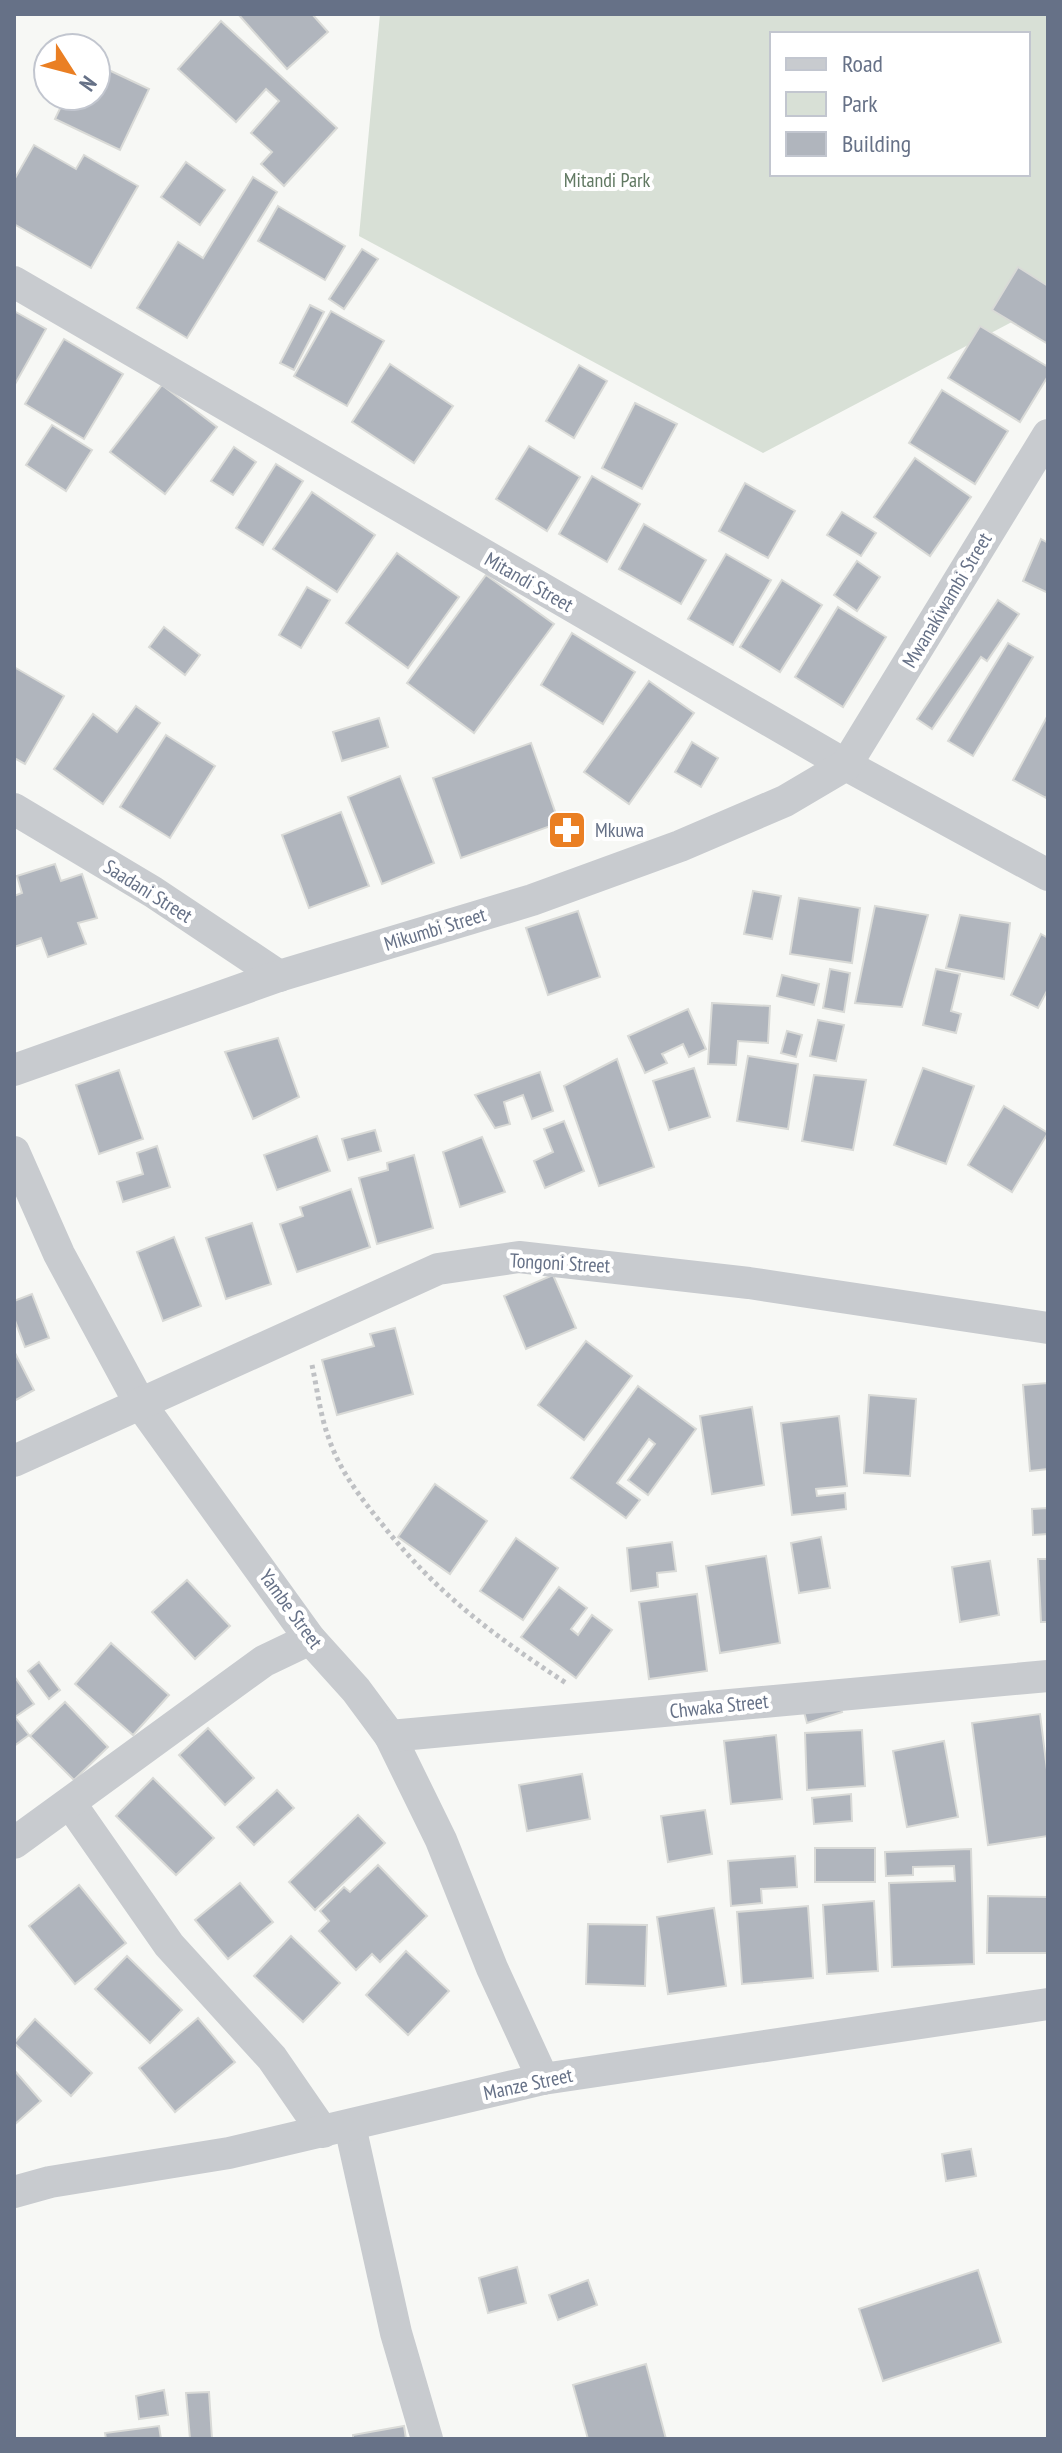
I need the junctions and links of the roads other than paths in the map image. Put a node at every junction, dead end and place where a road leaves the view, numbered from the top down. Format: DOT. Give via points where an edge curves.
graph roads {
  1 [pos="14,282"];
  2 [pos="1048,435"];
  3 [pos="846,765"];
  4 [pos="14,809"];
  5 [pos="1048,875"];
  6 [pos="279,976"];
  7 [pos="14,1070"];
  8 [pos="14,1152"];
  9 [pos="1048,1328"];
  10 [pos="139,1402"];
  11 [pos="14,1461"];
  12 [pos="310,1639"];
  13 [pos="1048,1676"];
  14 [pos="390,1736"];
  15 [pos="70,1803"];
  16 [pos="14,1843"];
  17 [pos="1048,2004"];
  18 [pos="543,2079"];
  19 [pos="337,2129"];
  20 [pos="14,2192"];
  21 [pos="427,2439"];
  1 -- 3 [label="street, Mitandi Street"];
  2 -- 3 [label="street, Mwanakiwambi Street"];
  3 -- 5 [label="street, Mitandi Street"];
  3 -- 6 [label="street, Mikumbi Street" via="785,801 680,846 532,900"];
  4 -- 6 [label="street, Saadani Street"];
  6 -- 7 [label="street, Mikumbi Street"];
  8 -- 10 [label="street, Yambe Street" via="59,1254"];
  9 -- 10 [label="street, Tongoni Street" via="749,1283 519,1257 438,1269"];
  10 -- 11 [label="street, Tongoni Street"];
  10 -- 12 [label="street, Yambe Street"];
  12 -- 14 [label="street, Yambe Street"];
  12 -- 15 [label="street" via="264,1661"];
  13 -- 14 [label="street, Chwaka Street"];
  14 -- 18 [label="street, Yambe Street" via="441,1840"];
  15 -- 16 [label="street"];
  15 -- 19 [label="street" via="169,1945"];
  17 -- 18 [label="street, Manze Street"];
  18 -- 19 [label="street, Manze Street"];
  19 -- 20 [label="street, Manze Street"];
  19 -- 21 [label="street"];
}
